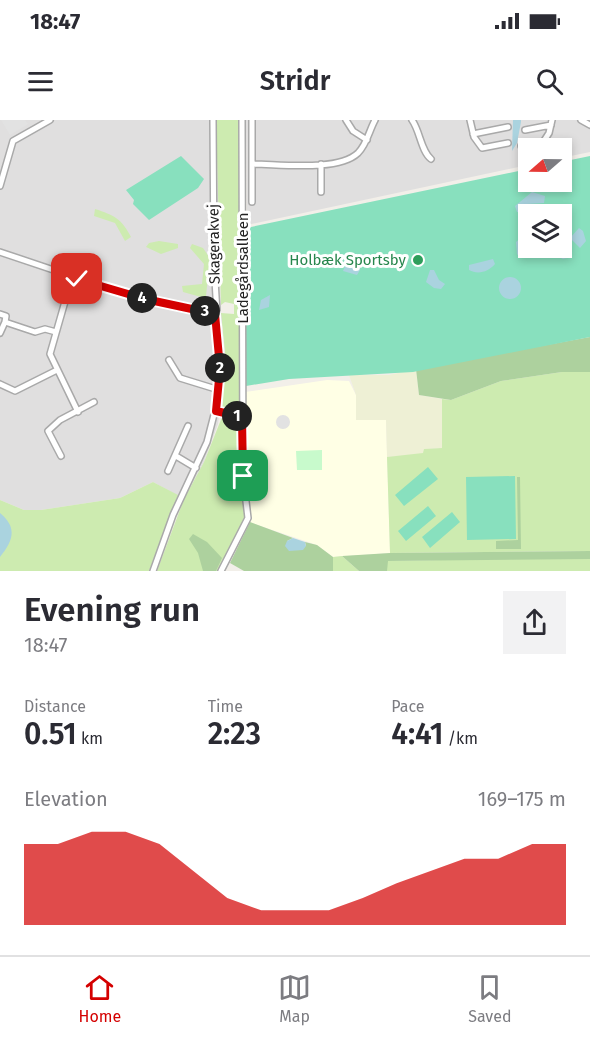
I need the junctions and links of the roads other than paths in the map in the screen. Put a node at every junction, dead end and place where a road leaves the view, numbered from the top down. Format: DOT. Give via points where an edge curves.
graph roads {
  1 [pos="50,120"];
  2 [pos="213,120"];
  3 [pos="242,120"];
  4 [pos="252,120"];
  5 [pos="346,120"];
  6 [pos="375,120"];
  7 [pos="412,120"];
  8 [pos="470,120"];
  9 [pos="580,120"];
  10 [pos="552,123"];
  11 [pos="590,125"];
  12 [pos="508,127"];
  13 [pos="525,130"];
  14 [pos="473,134"];
  15 [pos="545,138"];
  16 [pos="367,140"];
  17 [pos="508,143"];
  18 [pos="431,159"];
  19 [pos="252,164"];
  20 [pos="321,164"];
  21 [pos="0,186"];
  22 [pos="321,192"];
  23 [pos="252,202"];
  24 [pos="0,252"];
  25 [pos="74,278"];
  26 [pos="215,304"];
  27 [pos="198,308"];
  28 [pos="0,314"];
  29 [pos="215,314"];
  30 [pos="4,322"];
  31 [pos="56,332"];
  32 [pos="0,333"];
  33 [pos="169,360"];
  34 [pos="57,370"];
  35 [pos="220,382"];
  36 [pos="0,384"];
  37 [pos="207,385"];
  38 [pos="219,390"];
  39 [pos="94,402"];
  40 [pos="216,411"];
  41 [pos="78,412"];
  42 [pos="242,417"];
  43 [pos="188,426"];
  44 [pos="61,456"];
  45 [pos="176,456"];
  46 [pos="197,465"];
  47 [pos="168,471"];
  48 [pos="153,571"];
  49 [pos="221,571"];
  1 -- 21 [label="street" via="13,141"];
  2 -- 26 [label="street, Skagerakvej"];
  3 -- 42 [label="street, Ladegårdsalleen"];
  4 -- 19 [label="street"];
  5 -- 16 [label="street" via="352,132"];
  6 -- 16 [label="street"];
  7 -- 18 [label="street"];
  8 -- 14 [label="street"];
  9 -- 11 [label="street"];
  10 -- 13 [label="street"];
  10 -- 15 [label="street"];
  12 -- 14 [label="street"];
  14 -- 17 [label="street" via="482,148"];
  16 -- 20 [label="street" via="348,160"];
  19 -- 20 [label="street"];
  19 -- 23 [label="street"];
  20 -- 22 [label="street"];
  24 -- 25 [label="street"];
  25 -- 27 [label="street" via="145,299"];
  25 -- 31 [label="street"];
  26 -- 27 [label="street"];
  26 -- 29 [label="street, Skagerakvej"];
  27 -- 29 [label="street"];
  28 -- 30 [label="street" via="6,316"];
  29 -- 35 [label="street, Skagerakvej"];
  30 -- 31 [label="street" via="35,332"];
  30 -- 32 [label="street"];
  31 -- 34 [label="street" via="50,354"];
  33 -- 37 [label="street" via="180,378"];
  34 -- 36 [label="street" via="15,391"];
  34 -- 41 [label="street"];
  35 -- 37 [label="street"];
  35 -- 38 [label="street, Skagerakvej"];
  37 -- 38 [label="street"];
  38 -- 40 [label="street, Skagerakvej"];
  39 -- 41 [label="street"];
  40 -- 42 [label="street"];
  40 -- 46 [label="street, Skagerakvej"];
  41 -- 44 [label="street" via="48,431"];
  42 -- 49 [label="street, Ladegårdsalleen" via="248,518"];
  43 -- 45 [label="street"];
  45 -- 46 [label="street"];
  45 -- 47 [label="street"];
  46 -- 48 [label="street, Skagerakvej"];
}
